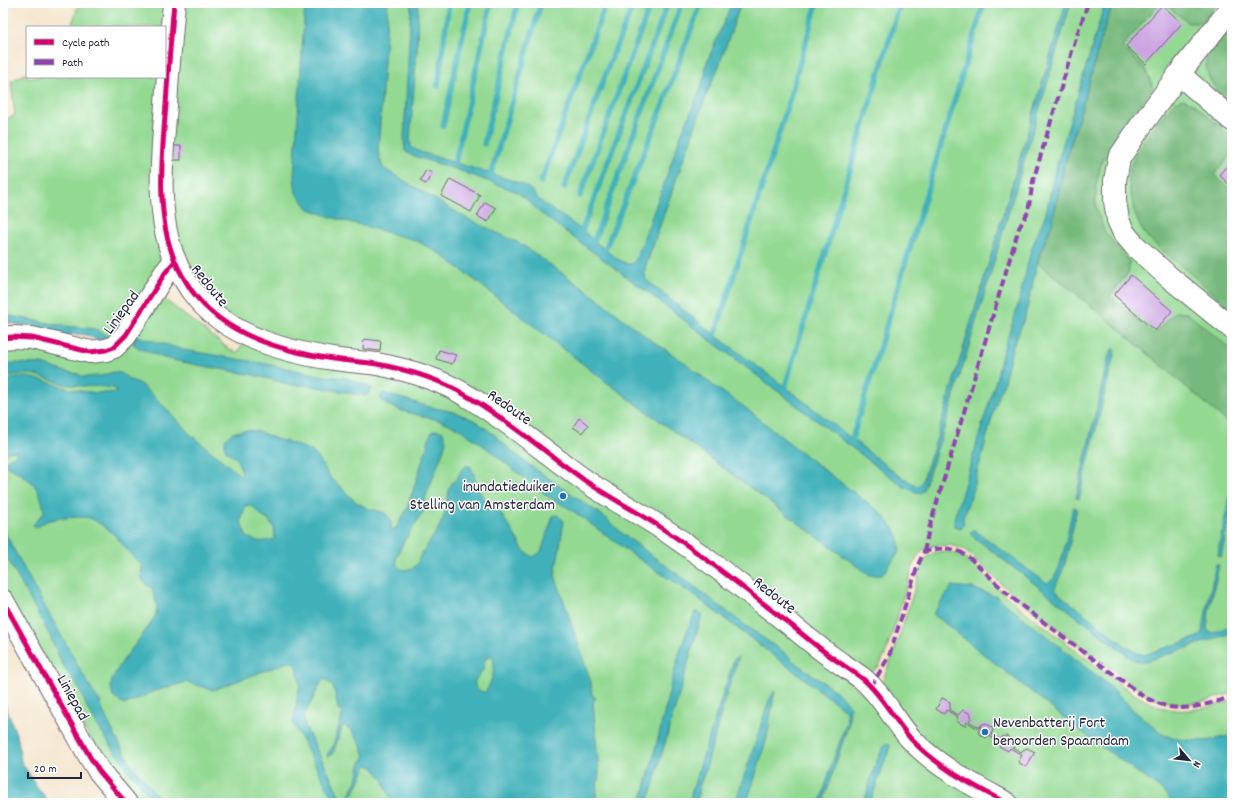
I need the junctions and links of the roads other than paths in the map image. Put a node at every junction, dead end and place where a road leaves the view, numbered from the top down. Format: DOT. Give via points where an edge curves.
graph roads {
  1 [pos="174,3"];
  2 [pos="1232,7"];
  3 [pos="1179,74"];
  4 [pos="1232,120"];
  5 [pos="175,261"];
  6 [pos="1232,328"];
  7 [pos="3,338"];
  8 [pos="3,601"];
  9 [pos="126,803"];
  10 [pos="1006,803"];
  1 -- 5 [label="street, Redoute" via="162,146 162,202 163,217"];
  2 -- 3 [label="street"];
  3 -- 4 [label="street"];
  3 -- 6 [label="street" via="1119,158 1115,182 1118,220 1124,233 1135,246"];
  5 -- 7 [label="street, Liniepad" via="126,335 106,350 90,352 32,338"];
  5 -- 10 [label="street, Redoute" via="209,311 248,335 301,352 377,364 417,374 469,397 584,480 662,528 712,564 871,687 911,739 932,758"];
  8 -- 9 [label="street, Liniepad" via="90,757"];
}
